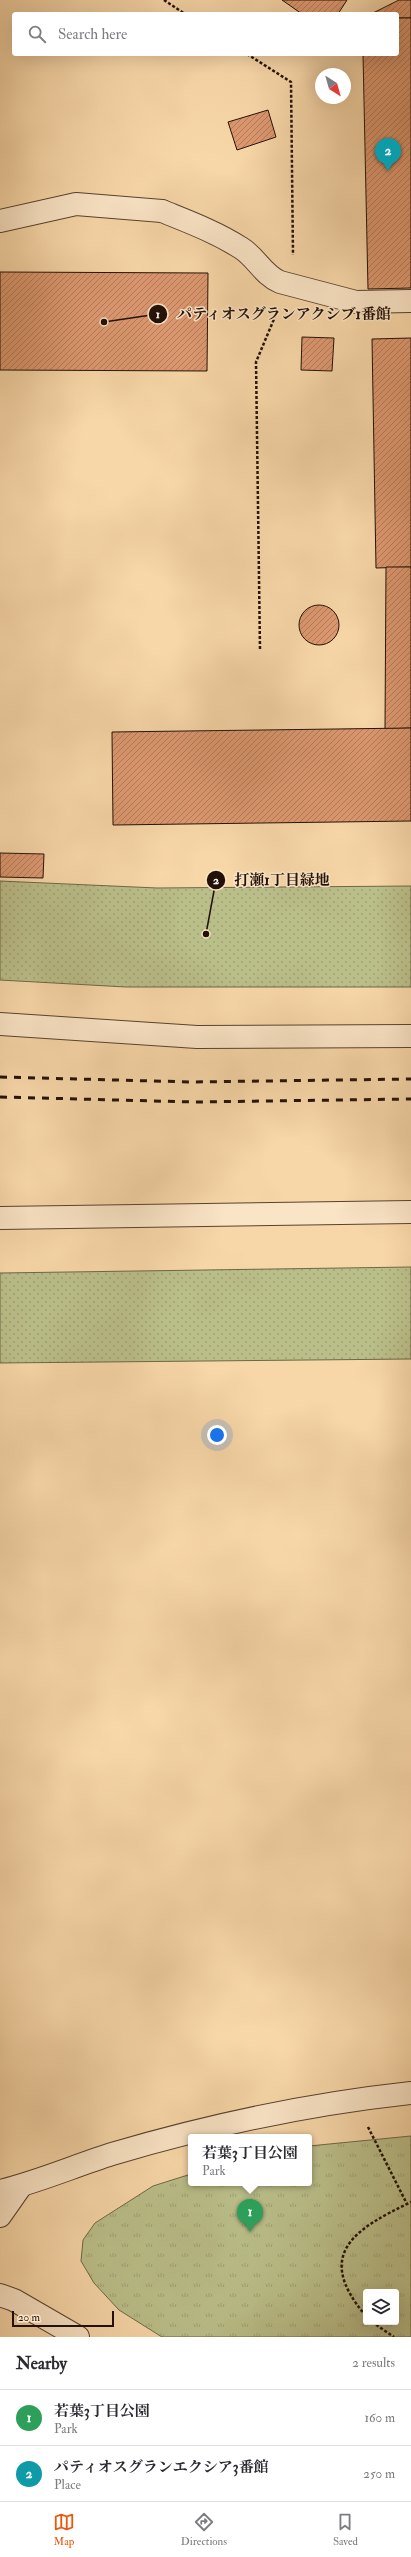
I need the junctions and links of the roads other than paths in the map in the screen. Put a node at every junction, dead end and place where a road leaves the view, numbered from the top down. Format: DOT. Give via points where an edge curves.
graph roads {
  1 [pos="0,221"];
  2 [pos="411,301"];
  3 [pos="0,1024"];
  4 [pos="411,1036"];
  5 [pos="411,1212"];
  6 [pos="0,1218"];
  7 [pos="411,2093"];
  8 [pos="21,2186"];
  9 [pos="0,2191"];
  10 [pos="0,2216"];
  11 [pos="0,2281"];
  12 [pos="7,2297"];
  13 [pos="78,2337"];
  1 -- 2 [label="street" via="76,204 162,211 202,227 242,248 272,279 356,302"];
  3 -- 4 [label="street" via="197,1037"];
  5 -- 6 [label="street"];
  7 -- 8 [label="street" via="349,2100 219,2124 111,2155"];
  8 -- 9 [label="street"];
  8 -- 10 [label="street"];
  11 -- 12 [label="street"];
  12 -- 13 [label="street"];
}
